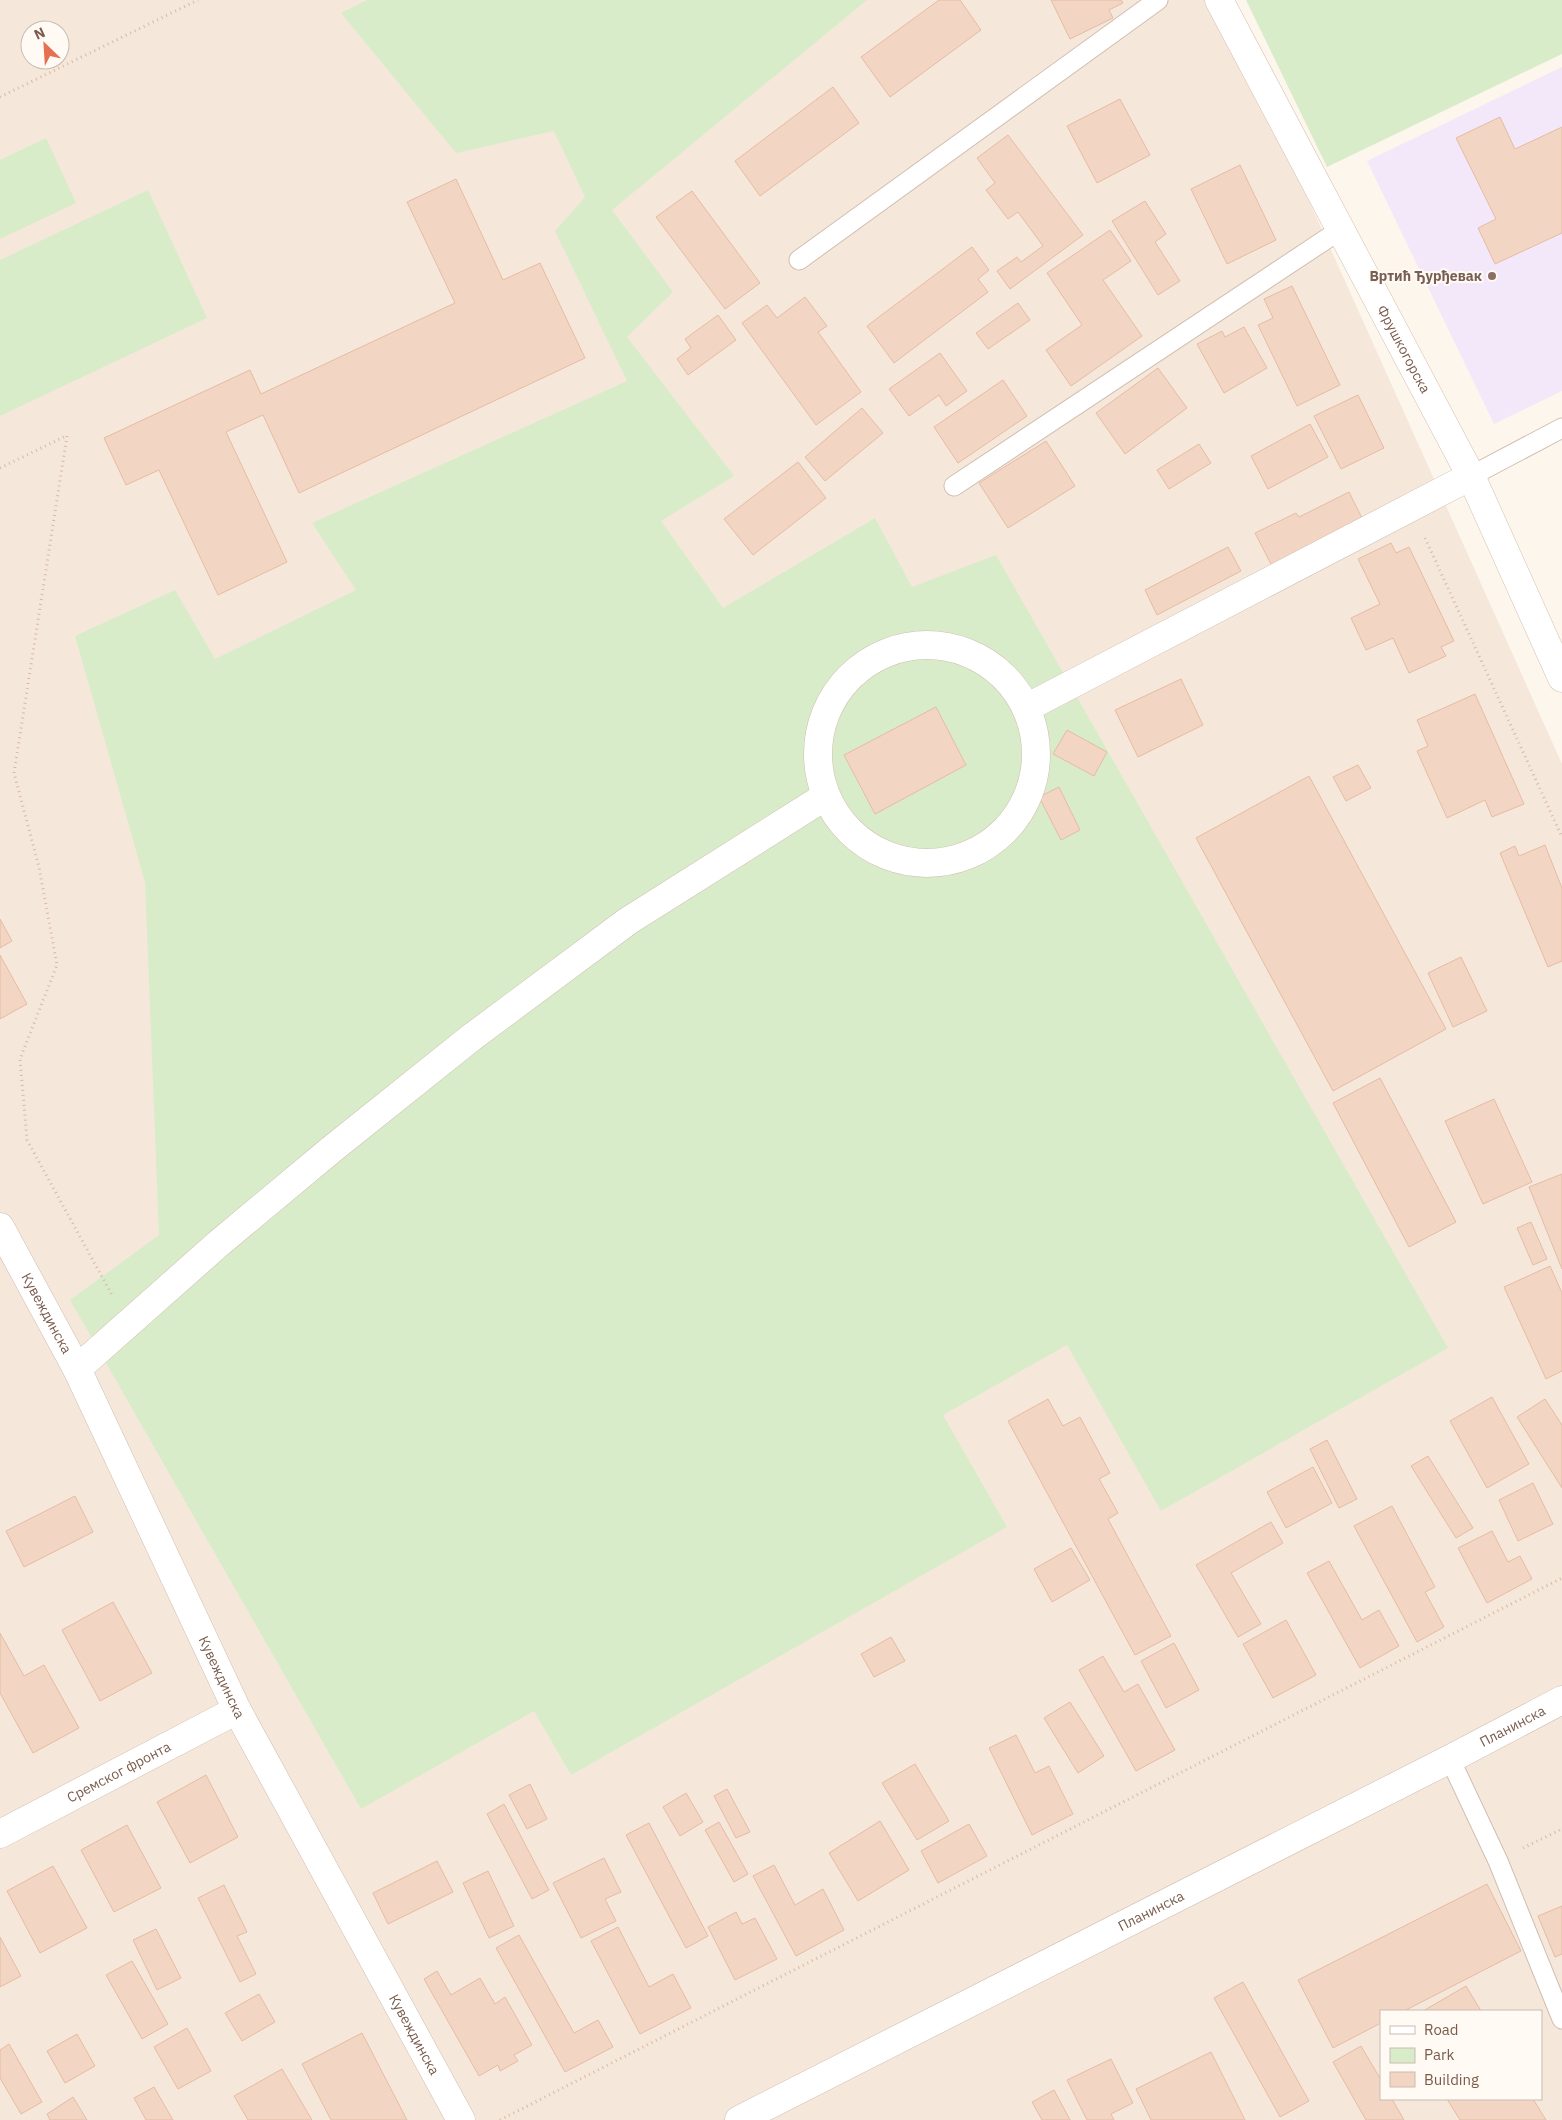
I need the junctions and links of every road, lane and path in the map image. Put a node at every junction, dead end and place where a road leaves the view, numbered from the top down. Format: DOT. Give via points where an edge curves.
graph roads {
  1 [pos="198,0"];
  2 [pos="1158,0"];
  3 [pos="1219,0"];
  4 [pos="0,97"];
  5 [pos="1340,230"];
  6 [pos="799,260"];
  7 [pos="1562,428"];
  8 [pos="0,468"];
  9 [pos="1471,476"];
  10 [pos="954,486"];
  11 [pos="1410,507"];
  12 [pos="1562,678"];
  13 [pos="1026,708"];
  14 [pos="826,796"];
  15 [pos="1562,837"];
  16 [pos="0,1227"];
  17 [pos="127,1323"];
  18 [pos="76,1369"];
  19 [pos="1562,1578"];
  20 [pos="1562,1700"];
  21 [pos="237,1710"];
  22 [pos="1450,1760"];
  23 [pos="1562,1829"];
  24 [pos="0,1834"];
  25 [pos="1498,1861"];
  26 [pos="1562,2019"];
  27 [pos="461,2120"];
  28 [pos="500,2120"];
  29 [pos="740,2120"];
  1 -- 4 [label="path"];
  2 -- 6 [label="lane"];
  3 -- 5 [label="street, Фрушкогорска"];
  5 -- 9 [label="street, Фрушкогорска"];
  5 -- 10 [label="lane"];
  7 -- 9 [label="lane"];
  8 -- 17 [label="path" via="67,436 14,773 40,867 57,964 20,1059 27,1140"];
  9 -- 11 [label="street"];
  9 -- 12 [label="street, Фрушкогорска"];
  11 -- 13 [label="street"];
  11 -- 15 [label="path"];
  13 -- 14 [label="street" via="1011,684 991,665 966,652 938,646 910,646 883,654 859,669 839,689 826,714 818,741 819,769"];
  13 -- 14 [label="street" via="1035,735 1036,764 1029,792 1015,817 996,838 971,853 944,862 915,862 887,855 862,841 841,822"];
  14 -- 17 [label="street" via="628,922 472,1037 324,1155"];
  16 -- 18 [label="street, Кувеждинска"];
  17 -- 18 [label="street"];
  18 -- 21 [label="street, Кувеждинска"];
  19 -- 28 [label="path"];
  20 -- 22 [label="street, Планинска"];
  21 -- 24 [label="street, Сремског фронта"];
  21 -- 27 [label="street, Кувеждинска"];
  22 -- 25 [label="lane"];
  22 -- 29 [label="street, Планинска"];
  23 -- 25 [label="path"];
  25 -- 26 [label="lane"];
}
